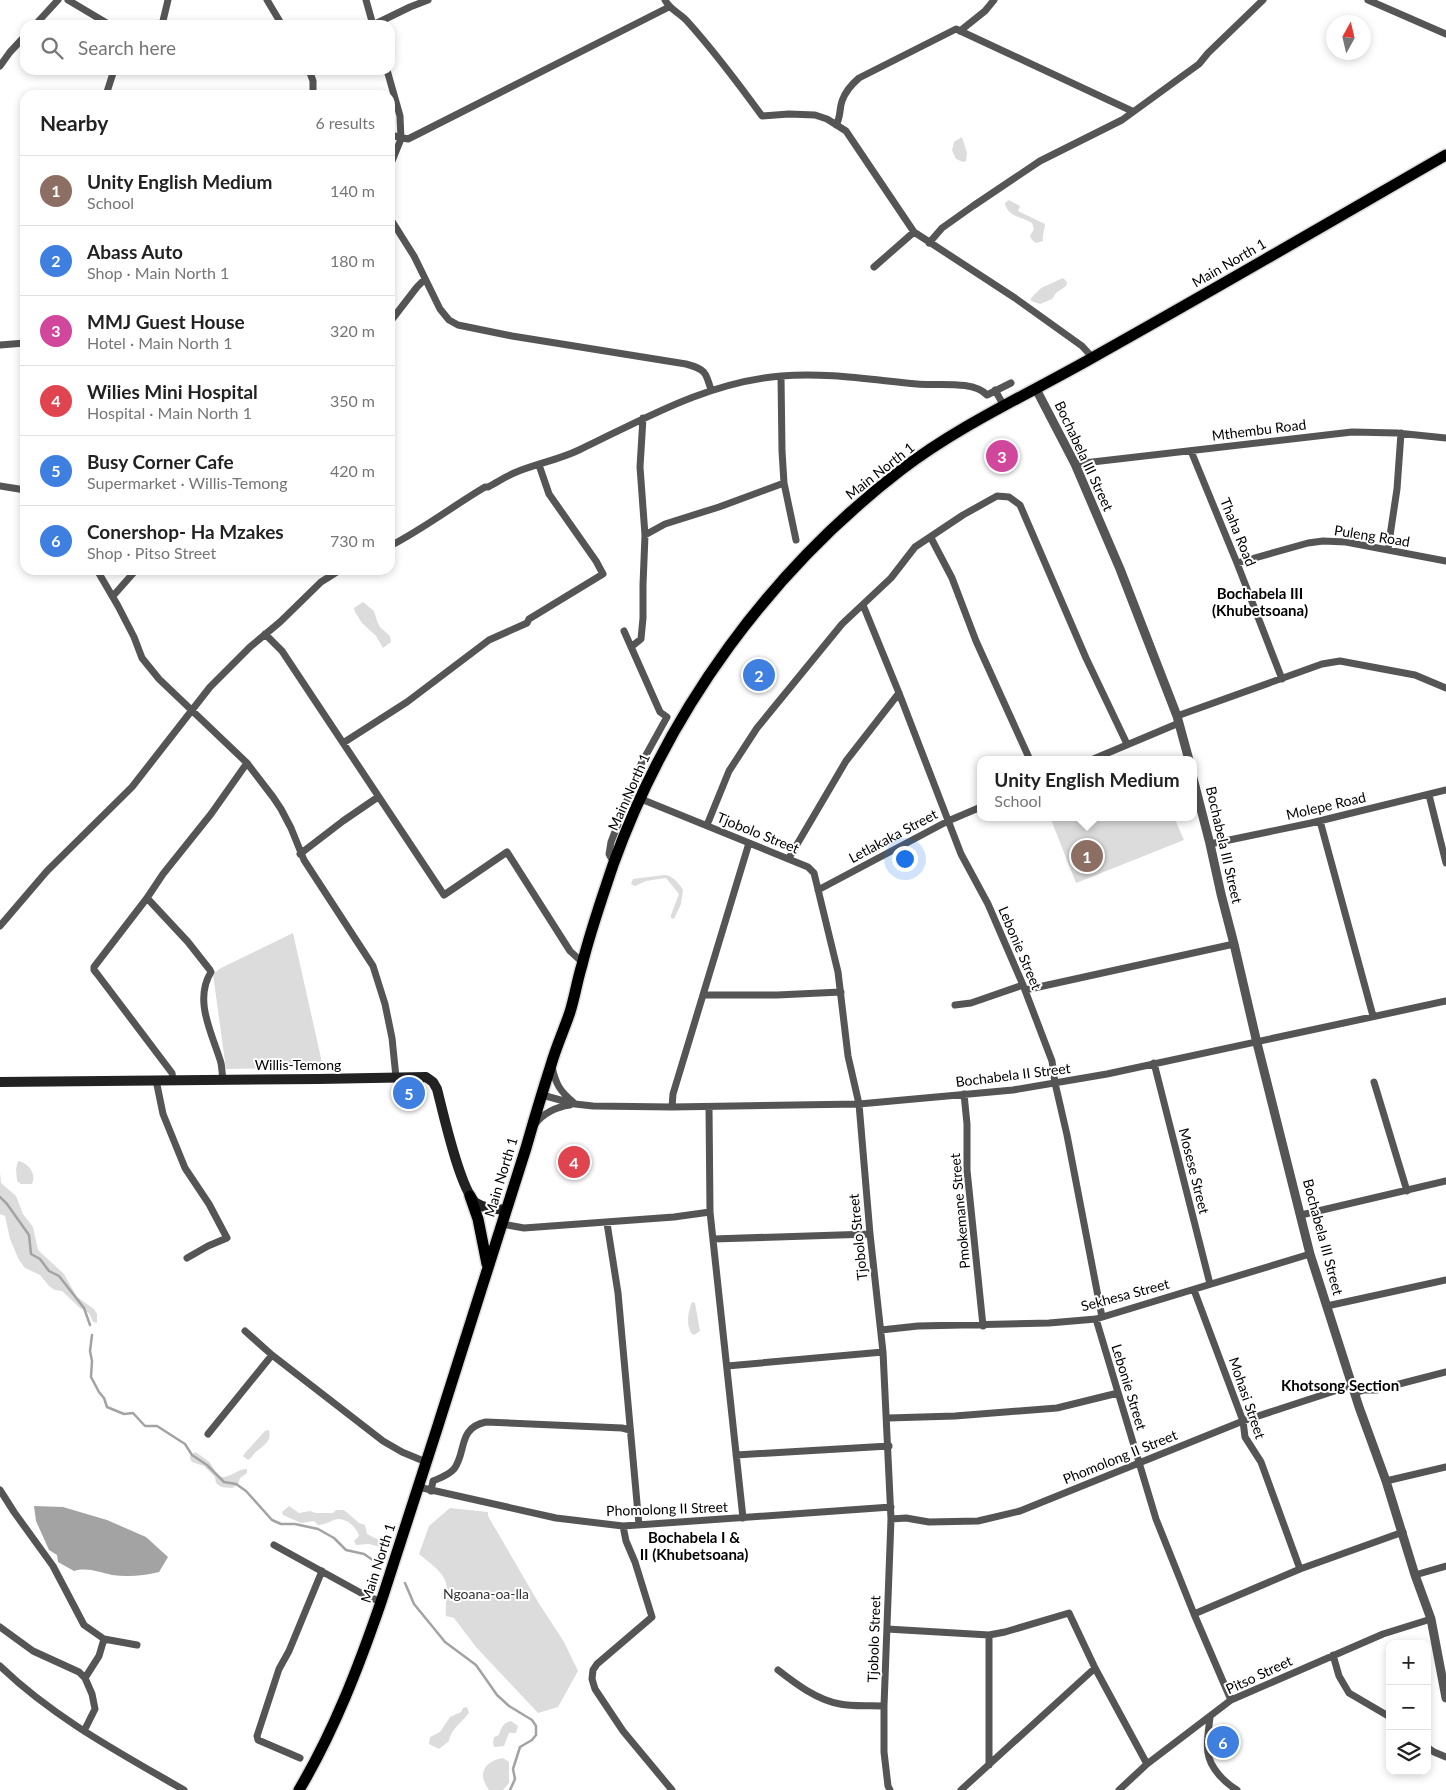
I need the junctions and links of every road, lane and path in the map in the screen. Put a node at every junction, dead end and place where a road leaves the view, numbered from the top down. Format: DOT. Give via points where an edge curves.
graph roads {
  1 [pos="58,0"];
  2 [pos="68,0"];
  3 [pos="168,0"];
  4 [pos="267,0"];
  5 [pos="366,0"];
  6 [pos="428,0"];
  7 [pos="994,0"];
  8 [pos="1263,0"];
  9 [pos="1368,0"];
  10 [pos="667,3"];
  11 [pos="40,20"];
  12 [pos="102,20"];
  13 [pos="163,20"];
  14 [pos="279,20"];
  15 [pos="372,20"];
  16 [pos="383,20"];
  17 [pos="960,31"];
  18 [pos="1446,34"];
  19 [pos="20,41"];
  20 [pos="0,66"];
  21 [pos="112,75"];
  22 [pos="311,75"];
  23 [pos="388,75"];
  24 [pos="108,90"];
  25 [pos="313,90"];
  26 [pos="393,90"];
  27 [pos="395,98"];
  28 [pos="1132,111"];
  29 [pos="836,125"];
  30 [pos="395,137"];
  31 [pos="402,139"];
  32 [pos="395,155"];
  33 [pos="1446,155"];
  34 [pos="395,226"];
  35 [pos="914,232"];
  36 [pos="929,243"];
  37 [pos="874,267"];
  38 [pos="425,279"];
  39 [pos="395,315"];
  40 [pos="20,343"];
  41 [pos="0,345"];
  42 [pos="1093,358"];
  43 [pos="782,376"];
  44 [pos="1012,383"];
  45 [pos="1036,389"];
  46 [pos="711,390"];
  47 [pos="995,390"];
  48 [pos="1004,406"];
  49 [pos="643,418"];
  50 [pos="1401,433"];
  51 [pos="1446,438"];
  52 [pos="1191,451"];
  53 [pos="1075,464"];
  54 [pos="539,466"];
  55 [pos="784,483"];
  56 [pos="0,486"];
  57 [pos="20,489"];
  58 [pos="645,535"];
  59 [pos="931,538"];
  60 [pos="796,540"];
  61 [pos="395,544"];
  62 [pos="1388,550"];
  63 [pos="1446,561"];
  64 [pos="1237,563"];
  65 [pos="99,575"];
  66 [pos="132,575"];
  67 [pos="326,575"];
  68 [pos="113,596"];
  69 [pos="863,605"];
  70 [pos="624,631"];
  71 [pos="265,634"];
  72 [pos="631,647"];
  73 [pos="1282,679"];
  74 [pos="1446,688"];
  75 [pos="899,693"];
  76 [pos="192,711"];
  77 [pos="1178,719"];
  78 [pos="344,743"];
  79 [pos="1127,744"];
  80 [pos="1028,756"];
  81 [pos="1099,756"];
  82 [pos="1187,756"];
  83 [pos="247,763"];
  84 [pos="1446,790"];
  85 [pos="1197,794"];
  86 [pos="1429,795"];
  87 [pos="378,797"];
  88 [pos="641,799"];
  89 [pos="977,809"];
  90 [pos="948,821"];
  91 [pos="1320,821"];
  92 [pos="707,826"];
  93 [pos="749,843"];
  94 [pos="1210,844"];
  95 [pos="300,854"];
  96 [pos="789,858"];
  97 [pos="614,863"];
  98 [pos="1446,863"];
  99 [pos="818,890"];
  100 [pos="147,898"];
  101 [pos="0,926"];
  102 [pos="1234,944"];
  103 [pos="582,962"];
  104 [pos="1024,987"];
  105 [pos="841,992"];
  106 [pos="703,995"];
  107 [pos="1446,1001"];
  108 [pos="955,1005"];
  109 [pos="1373,1016"];
  110 [pos="1257,1043"];
  111 [pos="1154,1063"];
  112 [pos="551,1064"];
  113 [pos="396,1077"];
  114 [pos="222,1079"];
  115 [pos="156,1080"];
  116 [pos="173,1080"];
  117 [pos="0,1082"];
  118 [pos="1374,1082"];
  119 [pos="1055,1083"];
  120 [pos="964,1094"];
  121 [pos="542,1095"];
  122 [pos="575,1104"];
  123 [pos="859,1104"];
  124 [pos="709,1106"];
  125 [pos="672,1107"];
  126 [pos="532,1127"];
  127 [pos="1446,1181"];
  128 [pos="1407,1190"];
  129 [pos="470,1196"];
  130 [pos="506,1210"];
  131 [pos="710,1212"];
  132 [pos="1301,1215"];
  133 [pos="607,1223"];
  134 [pos="502,1224"];
  135 [pos="870,1234"];
  136 [pos="713,1239"];
  137 [pos="1310,1254"];
  138 [pos="187,1258"];
  139 [pos="488,1266"];
  140 [pos="1446,1280"];
  141 [pos="1210,1284"];
  142 [pos="1194,1290"];
  143 [pos="1327,1306"];
  144 [pos="1099,1318"];
  145 [pos="983,1326"];
  146 [pos="881,1330"];
  147 [pos="245,1331"];
  148 [pos="883,1352"];
  149 [pos="272,1355"];
  150 [pos="727,1366"];
  151 [pos="1446,1372"];
  152 [pos="1354,1389"];
  153 [pos="1118,1394"];
  154 [pos="888,1418"];
  155 [pos="1243,1420"];
  156 [pos="630,1430"];
  157 [pos="208,1434"];
  158 [pos="889,1446"];
  159 [pos="736,1455"];
  160 [pos="426,1462"];
  161 [pos="1139,1463"];
  162 [pos="1446,1467"];
  163 [pos="1386,1482"];
  164 [pos="418,1487"];
  165 [pos="0,1490"];
  166 [pos="431,1491"];
  167 [pos="891,1507"];
  168 [pos="743,1518"];
  169 [pos="892,1519"];
  170 [pos="623,1526"];
  171 [pos="638,1526"];
  172 [pos="1402,1532"];
  173 [pos="274,1545"];
  174 [pos="1446,1566"];
  175 [pos="1300,1569"];
  176 [pos="322,1572"];
  177 [pos="1415,1575"];
  178 [pos="381,1602"];
  179 [pos="1194,1614"];
  180 [pos="1431,1619"];
  181 [pos="0,1627"];
  182 [pos="887,1629"];
  183 [pos="989,1635"];
  184 [pos="104,1639"];
  185 [pos="137,1645"];
  186 [pos="1332,1655"];
  187 [pos="0,1666"];
  188 [pos="1095,1668"];
  189 [pos="778,1670"];
  190 [pos="1444,1673"];
  191 [pos="85,1678"];
  192 [pos="1446,1698"];
  193 [pos="1231,1700"];
  194 [pos="884,1706"];
  195 [pos="1386,1715"];
  196 [pos="1210,1717"];
  197 [pos="84,1731"];
  198 [pos="1431,1750"];
  199 [pos="1446,1757"];
  200 [pos="300,1758"];
  201 [pos="1148,1764"];
  202 [pos="989,1765"];
  203 [pos="184,1790"];
  204 [pos="299,1790"];
  205 [pos="672,1790"];
  206 [pos="890,1790"];
  207 [pos="961,1790"];
  208 [pos="1119,1790"];
  209 [pos="1237,1790"];
  1 -- 11 [label="street"];
  2 -- 12 [label="street"];
  3 -- 13 [label="street"];
  4 -- 14 [label="street"];
  5 -- 15 [label="street"];
  6 -- 16 [label="street"];
  7 -- 17 [label="street"];
  8 -- 28 [label="street" via="1199,64"];
  9 -- 18 [label="street"];
  10 -- 29 [label="street" via="685,19 738,82 762,116 815,115"];
  10 -- 31 [label="street" via="420,133"];
  17 -- 28 [label="street"];
  17 -- 29 [label="street" via="956,29 859,78 842,101"];
  19 -- 20 [label="street"];
  21 -- 24 [label="street"];
  22 -- 25 [label="street"];
  23 -- 26 [label="street"];
  27 -- 31 [label="street"];
  28 -- 36 [label="street" via="1122,120 1036,164 942,228"];
  29 -- 35 [label="street" via="846,131"];
  30 -- 31 [label="street"];
  31 -- 32 [label="street"];
  33 -- 42 [label="main road, Main North 1"];
  34 -- 38 [label="street"];
  35 -- 36 [label="street"];
  35 -- 37 [label="street"];
  36 -- 42 [label="street" via="1082,346"];
  38 -- 39 [label="street"];
  38 -- 46 [label="street" via="444,316 458,325 686,364 707,375"];
  40 -- 41 [label="street"];
  42 -- 45 [label="main road, Main North 1"];
  43 -- 46 [label="street"];
  43 -- 47 [label="street" via="970,386 987,395"];
  43 -- 55 [label="street"];
  44 -- 47 [label="street"];
  45 -- 48 [label="main road, Main North 1"];
  45 -- 53 [label="street, Bochabela III Street"];
  46 -- 49 [label="street"];
  47 -- 48 [label="street"];
  48 -- 88 [label="main road, Main North 1" via="901,471 829,532 781,581 707,677 677,724"];
  49 -- 54 [label="street" via="561,459"];
  49 -- 58 [label="street" via="640,466"];
  50 -- 51 [label="street, Mthembu Road"];
  50 -- 52 [label="street, Mthembu Road" via="1352,432"];
  50 -- 62 [label="street"];
  52 -- 53 [label="street, Mthembu Road"];
  52 -- 64 [label="street, Thaha Road"];
  53 -- 77 [label="street, Bochabela III Street"];
  54 -- 61 [label="street" via="515,472 485,487 415,534"];
  54 -- 78 [label="street" via="549,494 602,574 527,623 489,640 407,702"];
  55 -- 58 [label="street" via="665,524"];
  55 -- 60 [label="street"];
  56 -- 57 [label="street"];
  58 -- 72 [label="street" via="644,618 641,639"];
  59 -- 69 [label="street" via="916,547"];
  59 -- 79 [label="street" via="998,496 1009,497 1020,505"];
  59 -- 80 [label="street" via="952,578 976,641"];
  62 -- 63 [label="street, Puleng Road"];
  62 -- 64 [label="street, Puleng Road" via="1323,541"];
  64 -- 73 [label="street, Thaha Road"];
  65 -- 68 [label="street"];
  66 -- 68 [label="street"];
  67 -- 71 [label="street"];
  68 -- 76 [label="street" via="142,658 158,679"];
  69 -- 75 [label="street, Lebonie Street"];
  69 -- 92 [label="street" via="842,624 757,728 729,771"];
  70 -- 72 [label="street"];
  71 -- 76 [label="street" via="210,688"];
  71 -- 78 [label="street" via="282,651"];
  72 -- 97 [label="street" via="660,712 667,717 642,764 611,842 609,854"];
  73 -- 74 [label="street" via="1340,660 1415,675"];
  73 -- 77 [label="street"];
  75 -- 90 [label="street, Lebonie Street"];
  75 -- 96 [label="street" via="846,761"];
  76 -- 83 [label="street"];
  76 -- 101 [label="street" via="132,787 47,870"];
  77 -- 79 [label="street"];
  77 -- 82 [label="street, Bochabela III Street"];
  78 -- 87 [label="street"];
  79 -- 81 [label="street"];
  83 -- 95 [label="street" via="281,809"];
  83 -- 100 [label="street"];
  84 -- 86 [label="street, Molepe Road"];
  85 -- 94 [label="street, Bochabela III Street"];
  86 -- 91 [label="street, Molepe Road"];
  86 -- 98 [label="street"];
  87 -- 95 [label="street"];
  87 -- 103 [label="street" via="444,895 507,852 570,951"];
  88 -- 92 [label="street, Tjobolo Street"];
  88 -- 97 [label="main road, Main North 1"];
  89 -- 90 [label="street, Letlakaka Street"];
  90 -- 99 [label="street, Letlakaka Street"];
  90 -- 104 [label="street, Lebonie Street"];
  91 -- 94 [label="street, Molepe Road"];
  91 -- 109 [label="street"];
  92 -- 93 [label="street, Tjobolo Street"];
  93 -- 96 [label="street, Tjobolo Street"];
  93 -- 106 [label="street"];
  94 -- 102 [label="street, Bochabela III Street"];
  95 -- 113 [label="street" via="373,966 385,1004"];
  96 -- 99 [label="street, Tjobolo Street" via="814,873"];
  97 -- 103 [label="main road, Main North 1"];
  99 -- 105 [label="street, Tjobolo Street"];
  100 -- 114 [label="street" via="211,972 205,980 203,992"];
  100 -- 116 [label="street" via="94,970 172,1073"];
  102 -- 104 [label="street"];
  102 -- 110 [label="street, Bochabela III Street"];
  103 -- 112 [label="main road, Main North 1"];
  104 -- 108 [label="street"];
  104 -- 119 [label="street, Lebonie Street" via="1052,1062"];
  105 -- 106 [label="street"];
  105 -- 123 [label="street, Tjobolo Street" via="848,1056"];
  106 -- 125 [label="street" via="673,1094"];
  107 -- 109 [label="street, Bochabela II Street"];
  109 -- 110 [label="street, Bochabela II Street"];
  110 -- 111 [label="street, Bochabela II Street"];
  110 -- 132 [label="street, Bochabela III Street"];
  111 -- 119 [label="street, Bochabela II Street"];
  111 -- 141 [label="street, Mosese Street"];
  112 -- 121 [label="main road, Main North 1"];
  112 -- 122 [label="street" via="560,1090"];
  113 -- 114 [label="main road, Willis-Temong"];
  113 -- 129 [label="main road, Willis-Temong" via="420,1076 433,1082"];
  114 -- 116 [label="main road, Willis-Temong"];
  115 -- 116 [label="main road, Willis-Temong"];
  115 -- 117 [label="main road, Willis-Temong"];
  115 -- 138 [label="street" via="163,1114 185,1168 227,1238"];
  118 -- 128 [label="street"];
  119 -- 120 [label="street, Bochabela II Street"];
  119 -- 144 [label="street, Lebonie Street"];
  120 -- 123 [label="street, Bochabela II Street"];
  120 -- 145 [label="street, Pmokemane Street" via="967,1170"];
  121 -- 122 [label="street, Bochabela II Street"];
  121 -- 126 [label="main road, Main North 1"];
  122 -- 125 [label="street, Bochabela II Street"];
  122 -- 126 [label="street, Bochabela II Street" via="554,1109"];
  123 -- 124 [label="street, Bochabela II Street"];
  123 -- 135 [label="street, Tjobolo Street"];
  124 -- 125 [label="street, Bochabela II Street"];
  124 -- 131 [label="street"];
  126 -- 130 [label="main road, Main North 1"];
  127 -- 128 [label="street"];
  128 -- 132 [label="street"];
  129 -- 130 [label="main road" via="484,1207"];
  129 -- 139 [label="main road"];
  130 -- 134 [label="main road, Main North 1"];
  131 -- 133 [label="street"];
  131 -- 136 [label="street"];
  132 -- 137 [label="street, Bochabela III Street"];
  133 -- 134 [label="street" via="524,1228"];
  133 -- 156 [label="street" via="618,1293"];
  134 -- 139 [label="main road, Main North 1"];
  135 -- 136 [label="street"];
  135 -- 146 [label="street, Tjobolo Street"];
  136 -- 150 [label="street"];
  137 -- 141 [label="street, Sekhesa Street"];
  137 -- 143 [label="street, Bochabela III Street"];
  139 -- 160 [label="main road, Main North 1"];
  140 -- 143 [label="street"];
  141 -- 142 [label="street, Sekhesa Street"];
  142 -- 144 [label="street, Sekhesa Street"];
  142 -- 155 [label="street, Mohasi Street"];
  143 -- 152 [label="street, Bochabela III Street"];
  144 -- 145 [label="street, Sekhesa Street" via="1049,1324"];
  144 -- 153 [label="street, Lebonie Street"];
  145 -- 146 [label="street, Sekhesa Street" via="918,1326"];
  146 -- 148 [label="street, Tjobolo Street"];
  147 -- 149 [label="street"];
  148 -- 150 [label="street"];
  148 -- 154 [label="street, Tjobolo Street"];
  149 -- 157 [label="street"];
  149 -- 160 [label="street" via="383,1441"];
  150 -- 159 [label="street"];
  151 -- 152 [label="street, Phomolong II Street" via="1376,1390"];
  152 -- 155 [label="street, Phomolong II Street"];
  152 -- 163 [label="street, Bochabela III Street"];
  153 -- 154 [label="street" via="1057,1408"];
  153 -- 161 [label="street, Lebonie Street"];
  154 -- 158 [label="street, Tjobolo Street"];
  155 -- 161 [label="street, Phomolong II Street"];
  155 -- 175 [label="street, Mohasi Street" via="1245,1437 1261,1462"];
  156 -- 166 [label="street" via="477,1424 468,1432 454,1469 433,1481"];
  156 -- 171 [label="street"];
  158 -- 159 [label="street"];
  158 -- 167 [label="street, Tjobolo Street"];
  159 -- 168 [label="street"];
  160 -- 164 [label="main road, Main North 1"];
  161 -- 169 [label="street, Phomolong II Street" via="1020,1511 978,1521"];
  161 -- 179 [label="street, Lebonie Street" via="1156,1519"];
  162 -- 163 [label="street"];
  163 -- 172 [label="street, Bochabela III Street"];
  164 -- 166 [label="street, Phomolong II Street"];
  164 -- 178 [label="main road, Main North 1"];
  165 -- 184 [label="street" via="53,1566 84,1625"];
  166 -- 170 [label="street, Phomolong II Street" via="556,1518"];
  167 -- 168 [label="street, Phomolong II Street"];
  167 -- 169 [label="street, Tjobolo Street"];
  168 -- 171 [label="street, Phomolong II Street"];
  169 -- 182 [label="street, Tjobolo Street"];
  170 -- 171 [label="street, Phomolong II Street"];
  170 -- 205 [label="street" via="652,1617 597,1664 592,1679 595,1689 623,1731"];
  172 -- 175 [label="street"];
  172 -- 177 [label="street, Bochabela III Street"];
  173 -- 176 [label="street"];
  174 -- 177 [label="street"];
  175 -- 179 [label="street"];
  176 -- 178 [label="street"];
  176 -- 200 [label="street" via="279,1669 257,1736 258,1740"];
  177 -- 180 [label="street, Bochabela III Street"];
  178 -- 204 [label="main road, Main North 1" via="336,1718"];
  179 -- 193 [label="street, Lebonie Street"];
  180 -- 186 [label="street, Pitso Street"];
  180 -- 190 [label="street, Bochabela III Street"];
  181 -- 191 [label="street" via="33,1652 79,1672"];
  182 -- 183 [label="street"];
  182 -- 194 [label="street, Tjobolo Street"];
  183 -- 188 [label="street" via="1069,1613"];
  183 -- 202 [label="street"];
  184 -- 185 [label="street"];
  184 -- 191 [label="street" via="99,1656"];
  186 -- 193 [label="street, Pitso Street"];
  186 -- 195 [label="street" via="1348,1693"];
  187 -- 197 [label="street"];
  188 -- 201 [label="street"];
  188 -- 202 [label="street"];
  189 -- 194 [label="street" via="808,1691 839,1704"];
  190 -- 192 [label="street, Bochabela III Street"];
  191 -- 197 [label="street" via="95,1709"];
  193 -- 196 [label="street, Pitso Street"];
  194 -- 206 [label="street, Tjobolo Street" via="884,1752"];
  196 -- 201 [label="street, Pitso Street"];
  196 -- 209 [label="street" via="1208,1754 1217,1773"];
  197 -- 203 [label="street"];
  198 -- 199 [label="street"];
  201 -- 208 [label="street, Pitso Street"];
  202 -- 207 [label="street"];
}
